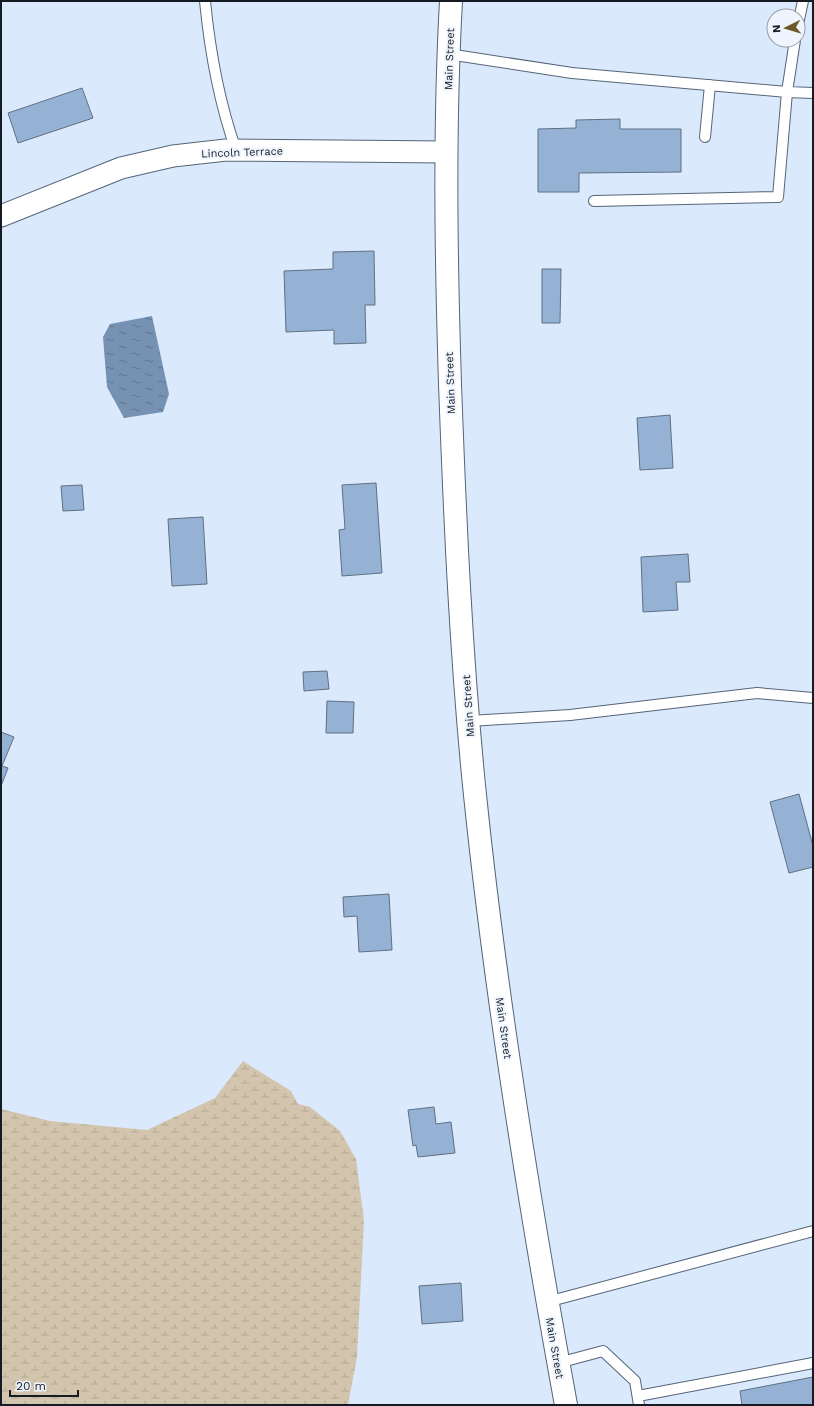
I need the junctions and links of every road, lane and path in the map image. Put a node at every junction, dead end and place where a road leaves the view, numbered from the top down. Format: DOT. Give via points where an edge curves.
graph roads {
  1 [pos="205,1"];
  2 [pos="451,1"];
  3 [pos="794,48"];
  4 [pos="448,54"];
  5 [pos="710,85"];
  6 [pos="787,92"];
  7 [pos="813,94"];
  8 [pos="705,137"];
  9 [pos="236,150"];
  10 [pos="446,152"];
  11 [pos="594,201"];
  12 [pos="1,216"];
  13 [pos="813,698"];
  14 [pos="469,721"];
  15 [pos="813,1231"];
  16 [pos="547,1302"];
  17 [pos="558,1363"];
  18 [pos="813,1363"];
  19 [pos="638,1401"];
  20 [pos="566,1405"];
  1 -- 9 [label="lane" via="208,39 226,120"];
  2 -- 4 [label="main road, Main Street"];
  3 -- 6 [label="lane"];
  4 -- 5 [label="lane" via="572,73"];
  4 -- 10 [label="main road, Main Street"];
  5 -- 6 [label="lane"];
  5 -- 8 [label="lane"];
  6 -- 7 [label="lane"];
  6 -- 11 [label="lane" via="778,197"];
  9 -- 10 [label="street, Lincoln Terrace"];
  9 -- 12 [label="street, Lincoln Terrace" via="173,156 121,168"];
  10 -- 14 [label="main road, Main Street" via="454,494"];
  13 -- 14 [label="lane" via="757,693 570,715"];
  14 -- 16 [label="main road, Main Street" via="486,898 511,1082"];
  15 -- 16 [label="lane"];
  16 -- 17 [label="main road, Main Street"];
  17 -- 19 [label="lane" via="603,1351 635,1381"];
  17 -- 20 [label="main road, Main Street"];
  18 -- 19 [label="lane"];
}
